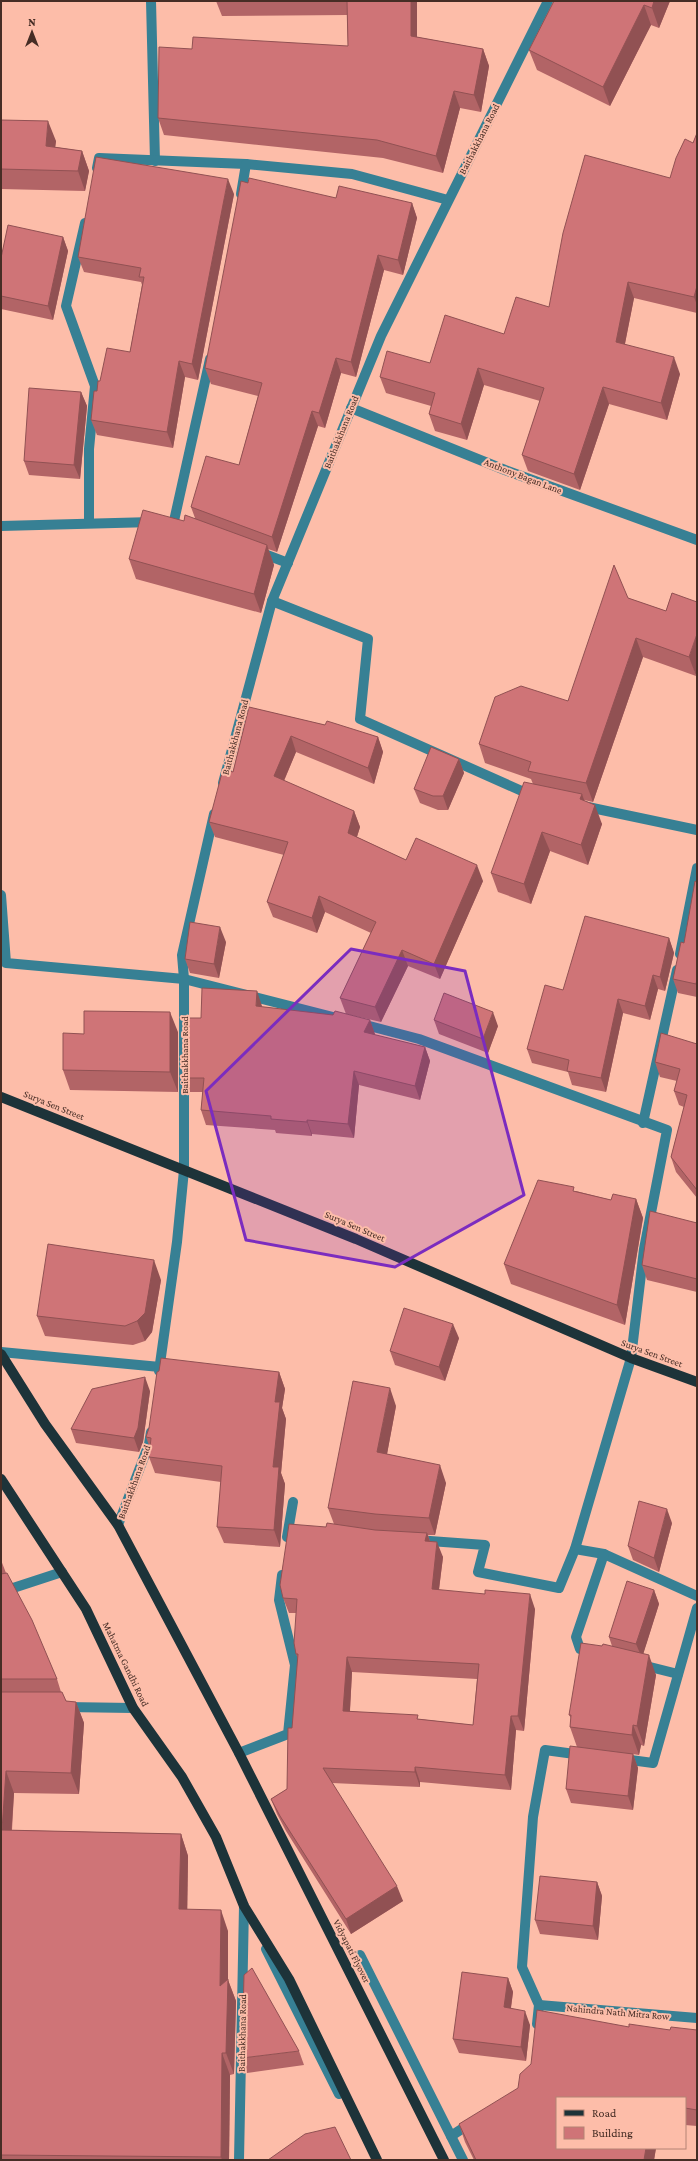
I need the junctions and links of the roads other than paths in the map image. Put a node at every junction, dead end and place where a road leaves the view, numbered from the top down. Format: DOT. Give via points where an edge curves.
graph roads {
  1 [pos="151,1"];
  2 [pos="548,1"];
  3 [pos="155,161"];
  4 [pos="246,164"];
  5 [pos="94,182"];
  6 [pos="448,200"];
  7 [pos="239,203"];
  8 [pos="87,212"];
  9 [pos="212,350"];
  10 [pos="351,408"];
  11 [pos="89,523"];
  12 [pos="1,526"];
  13 [pos="697,540"];
  14 [pos="252,550"];
  15 [pos="288,563"];
  16 [pos="272,601"];
  17 [pos="220,792"];
  18 [pos="544,798"];
  19 [pos="574,804"];
  20 [pos="216,807"];
  21 [pos="697,830"];
  22 [pos="697,868"];
  23 [pos="1,895"];
  24 [pos="184,979"];
  25 [pos="1,1097"];
  26 [pos="643,1122"];
  27 [pos="184,1170"];
  28 [pos="1,1353"];
  29 [pos="631,1358"];
  30 [pos="160,1367"];
  31 [pos="158,1382"];
  32 [pos="697,1382"];
  33 [pos="152,1421"];
  34 [pos="1,1479"];
  35 [pos="293,1502"];
  36 [pos="118,1525"];
  37 [pos="403,1539"];
  38 [pos="286,1548"];
  39 [pos="575,1549"];
  40 [pos="604,1554"];
  41 [pos="284,1563"];
  42 [pos="62,1572"];
  43 [pos="1,1592"];
  44 [pos="697,1596"];
  45 [pos="697,1608"];
  46 [pos="606,1656"];
  47 [pos="635,1663"];
  48 [pos="678,1674"];
  49 [pos="55,1707"];
  50 [pos="133,1708"];
  51 [pos="238,1753"];
  52 [pos="591,1756"];
  53 [pos="614,1758"];
  54 [pos="244,1906"];
  55 [pos="360,1955"];
  56 [pos="539,2005"];
  57 [pos="697,2018"];
  58 [pos="536,2035"];
  59 [pos="482,2115"];
  60 [pos="451,2136"];
  61 [pos="239,2160"];
  62 [pos="373,2160"];
  63 [pos="377,2160"];
  64 [pos="444,2160"];
  65 [pos="463,2160"];
  1 -- 3 [label="street"];
  2 -- 6 [label="street, Baithakkhana Road"];
  3 -- 4 [label="street"];
  3 -- 5 [label="street" via="99,158"];
  4 -- 6 [label="street" via="352,174"];
  4 -- 7 [label="street"];
  6 -- 10 [label="street, Baithakkhana Road" via="380,336"];
  8 -- 11 [label="street" via="66,306 95,386 89,449"];
  9 -- 11 [label="street" via="178,522"];
  10 -- 13 [label="street, Anthony Bagan Lane" via="505,470"];
  10 -- 15 [label="street, Baithakkhana Road"];
  11 -- 12 [label="street"];
  14 -- 15 [label="street"];
  15 -- 16 [label="street, Baithakkhana Road"];
  16 -- 17 [label="street, Baithakkhana Road"];
  16 -- 18 [label="street" via="368,639 360,719 528,795"];
  19 -- 21 [label="street"];
  20 -- 24 [label="street, Baithakkhana Road" via="182,955"];
  22 -- 26 [label="street"];
  23 -- 24 [label="street" via="6,963"];
  24 -- 26 [label="street" via="419,1038"];
  24 -- 27 [label="street, Baithakkhana Road"];
  25 -- 27 [label="main road, Surya Sen Street"];
  26 -- 29 [label="street" via="668,1130 644,1249"];
  27 -- 29 [label="main road, Surya Sen Street" via="356,1239"];
  27 -- 30 [label="street, Baithakkhana Road"];
  28 -- 30 [label="street"];
  28 -- 36 [label="main road, Vidyapati Flyover" via="46,1424"];
  29 -- 32 [label="main road, Surya Sen Street"];
  29 -- 39 [label="street"];
  30 -- 31 [label="street, Baithakkhana Road"];
  33 -- 36 [label="street, Baithakkhana Road" via="149,1444"];
  34 -- 42 [label="main road, Mahatma Gandhi Road"];
  35 -- 38 [label="street" via="293,1526"];
  36 -- 51 [label="main road, Vidyapati Flyover"];
  37 -- 39 [label="street" via="486,1545 478,1572 559,1588"];
  39 -- 40 [label="street"];
  40 -- 44 [label="street"];
  40 -- 46 [label="street" via="576,1637 580,1649"];
  41 -- 51 [label="street" via="279,1600 295,1665 288,1734"];
  42 -- 43 [label="street"];
  42 -- 50 [label="main road, Mahatma Gandhi Road" via="86,1609"];
  45 -- 48 [label="street"];
  47 -- 48 [label="street"];
  48 -- 53 [label="street" via="653,1763"];
  49 -- 50 [label="street"];
  50 -- 54 [label="main road, Mahatma Gandhi Road" via="182,1777 197,1803 216,1837"];
  51 -- 64 [label="main road, Vidyapati Flyover"];
  52 -- 56 [label="street" via="545,1750 533,1817 522,1967"];
  54 -- 61 [label="street, Baithakkhana Road"];
  54 -- 62 [label="street"];
  54 -- 63 [label="main road" via="289,1979"];
  55 -- 60 [label="street"];
  56 -- 57 [label="street, Nahindra Nath Mitra Row"];
  56 -- 58 [label="street"];
  59 -- 60 [label="street"];
  60 -- 65 [label="street"];
}
